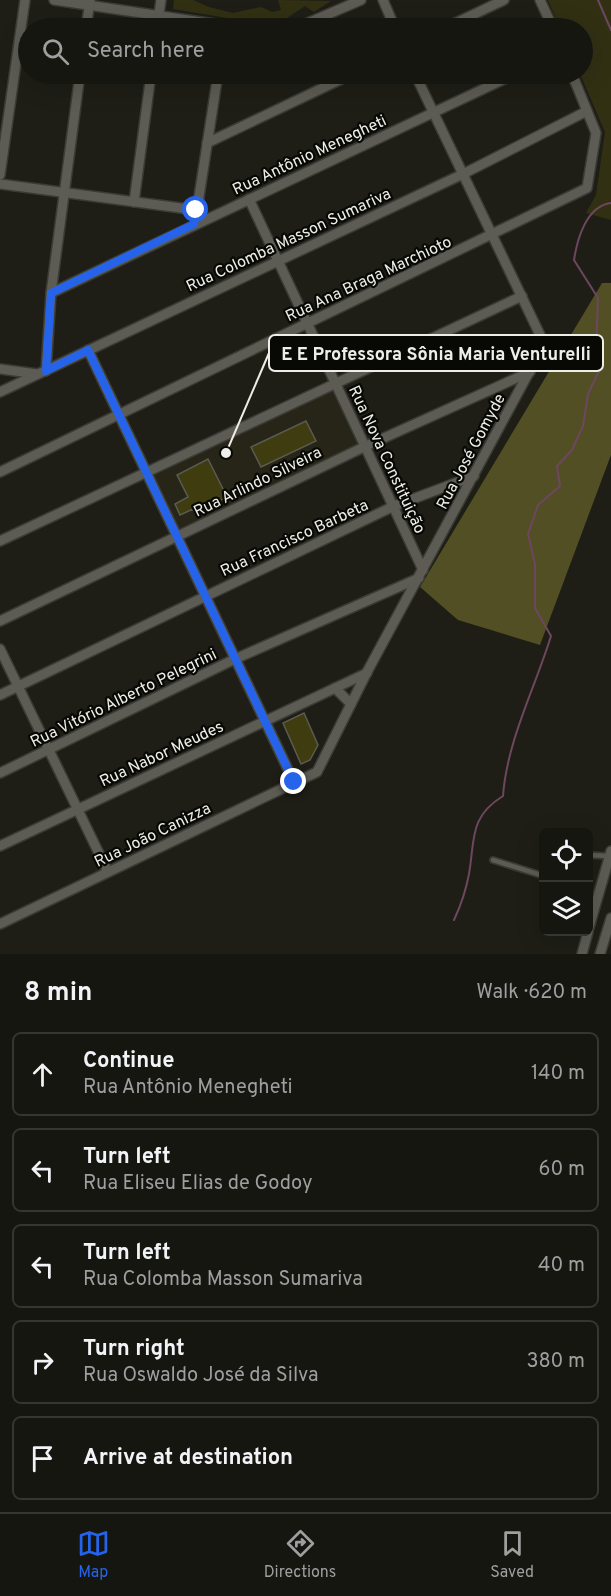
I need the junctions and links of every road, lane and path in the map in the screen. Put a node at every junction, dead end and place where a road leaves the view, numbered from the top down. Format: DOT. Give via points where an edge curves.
graph roads {
  1 [pos="25,0"];
  2 [pos="54,0"];
  3 [pos="161,0"];
  4 [pos="361,0"];
  5 [pos="383,0"];
  6 [pos="504,0"];
  7 [pos="540,0"];
  8 [pos="90,3"];
  9 [pos="159,16"];
  10 [pos="22,18"];
  11 [pos="88,18"];
  12 [pos="171,18"];
  13 [pos="319,18"];
  14 [pos="391,18"];
  15 [pos="466,18"];
  16 [pos="548,18"];
  17 [pos="18,49"];
  18 [pos="79,84"];
  19 [pos="150,84"];
  20 [pos="216,84"];
  21 [pos="331,84"];
  22 [pos="420,84"];
  23 [pos="494,84"];
  24 [pos="576,84"];
  25 [pos="587,111"];
  26 [pos="434,112"];
  27 [pos="207,143"];
  28 [pos="463,174"];
  29 [pos="0,175"];
  30 [pos="0,184"];
  31 [pos="63,192"];
  32 [pos="249,199"];
  33 [pos="134,202"];
  34 [pos="196,210"];
  35 [pos="194,224"];
  36 [pos="494,236"];
  37 [pos="278,259"];
  38 [pos="51,293"];
  39 [pos="522,296"];
  40 [pos="307,322"];
  41 [pos="88,350"];
  42 [pos="0,369"];
  43 [pos="530,372"];
  44 [pos="42,373"];
  45 [pos="336,383"];
  46 [pos="0,392"];
  47 [pos="119,414"];
  48 [pos="366,446"];
  49 [pos="0,472"];
  50 [pos="146,472"];
  51 [pos="474,476"];
  52 [pos="394,506"];
  53 [pos="177,536"];
  54 [pos="0,541"];
  55 [pos="421,574"];
  56 [pos="391,591"];
  57 [pos="205,596"];
  58 [pos="406,603"];
  59 [pos="0,621"];
  60 [pos="0,649"];
  61 [pos="235,659"];
  62 [pos="367,672"];
  63 [pos="18,687"];
  64 [pos="335,688"];
  65 [pos="0,695"];
  66 [pos="351,704"];
  67 [pos="264,721"];
  68 [pos="49,749"];
  69 [pos="317,772"];
  70 [pos="0,773"];
  71 [pos="294,782"];
  72 [pos="78,809"];
  73 [pos="0,846"];
  74 [pos="593,855"];
  75 [pos="610,855"];
  76 [pos="493,860"];
  77 [pos="108,872"];
  78 [pos="539,875"];
  79 [pos="593,914"];
  80 [pos="611,920"];
  81 [pos="0,924"];
  82 [pos="587,936"];
  83 [pos="582,954"];
  84 [pos="600,954"];
  1 -- 10 [label="street"];
  2 -- 8 [label="street"];
  3 -- 9 [label="street"];
  4 -- 13 [label="street"];
  5 -- 14 [label="street"];
  6 -- 15 [label="street"];
  7 -- 16 [label="street"];
  8 -- 9 [label="street"];
  8 -- 11 [label="street"];
  9 -- 12 [label="street"];
  17 -- 29 [label="street"];
  18 -- 31 [label="street"];
  19 -- 33 [label="street"];
  20 -- 27 [label="street"];
  21 -- 27 [label="street"];
  22 -- 26 [label="street, Rua José Gomyde"];
  23 -- 26 [label="street, Rua Antônio Menegheti"];
  24 -- 25 [label="street"];
  25 -- 28 [label="street, Rua Colomba Masson Sumariva"];
  25 -- 36 [label="street, Rua Ana Braga Marchioto" via="596,133 587,188"];
  26 -- 28 [label="street, Rua José Gomyde"];
  26 -- 32 [label="street, Rua Antônio Menegheti"];
  27 -- 34 [label="street"];
  28 -- 36 [label="street, Rua José Gomyde"];
  28 -- 37 [label="street, Rua Colomba Masson Sumariva"];
  30 -- 31 [label="street"];
  31 -- 33 [label="street"];
  31 -- 38 [label="street"];
  32 -- 35 [label="street, Rua Antônio Menegheti"];
  32 -- 37 [label="street, Rua Nova Constituição"];
  33 -- 34 [label="street"];
  34 -- 35 [label="street"];
  35 -- 38 [label="street, Rua Antônio Menegheti"];
  36 -- 39 [label="street, Rua José Gomyde"];
  36 -- 40 [label="street, Rua Ana Braga Marchioto"];
  37 -- 40 [label="street, Rua Nova Constituição"];
  37 -- 41 [label="street, Rua Colomba Masson Sumariva"];
  38 -- 44 [label="street"];
  39 -- 43 [label="street, Rua José Gomyde" via="542,343"];
  39 -- 45 [label="street"];
  40 -- 45 [label="street, Rua Nova Constituição"];
  40 -- 47 [label="street, Rua Ana Braga Marchioto"];
  41 -- 44 [label="street, Rua Colomba Masson Sumariva"];
  41 -- 47 [label="street"];
  42 -- 44 [label="street"];
  43 -- 48 [label="street, Rua Arlindo Silveira"];
  43 -- 51 [label="street, Rua José Gomyde"];
  44 -- 46 [label="street, Rua Colomba Masson Sumariva"];
  45 -- 48 [label="street, Rua Nova Constituição"];
  45 -- 50 [label="street"];
  47 -- 49 [label="street, Rua Ana Braga Marchioto"];
  47 -- 50 [label="street"];
  48 -- 52 [label="street, Rua Nova Constituição"];
  48 -- 53 [label="street, Rua Arlindo Silveira"];
  50 -- 53 [label="street"];
  50 -- 54 [label="street"];
  51 -- 52 [label="street, Rua Francisco Barbeta"];
  51 -- 55 [label="street, Rua José Gomyde"];
  52 -- 55 [label="street, Rua Nova Constituição"];
  52 -- 57 [label="street, Rua Francisco Barbeta"];
  53 -- 57 [label="street"];
  53 -- 59 [label="street, Rua Arlindo Silveira"];
  55 -- 56 [label="street, Rua Vitório Alberto Pelegrini"];
  55 -- 58 [label="street, Rua José Gomyde"];
  56 -- 58 [label="street"];
  56 -- 61 [label="street, Rua Vitório Alberto Pelegrini"];
  57 -- 61 [label="street"];
  57 -- 63 [label="street, Rua Francisco Barbeta"];
  58 -- 62 [label="street, Rua José Gomyde"];
  60 -- 63 [label="street"];
  61 -- 67 [label="street"];
  61 -- 68 [label="street, Rua Vitório Alberto Pelegrini"];
  62 -- 64 [label="street, Rua Nabor Meudes"];
  62 -- 66 [label="street, Rua José Gomyde"];
  63 -- 65 [label="street, Rua Francisco Barbeta"];
  63 -- 68 [label="street"];
  64 -- 66 [label="street"];
  64 -- 67 [label="street, Rua Nabor Meudes"];
  66 -- 69 [label="street, Rua José Gomyde"];
  67 -- 71 [label="street"];
  67 -- 72 [label="street, Rua Nabor Meudes"];
  68 -- 70 [label="street, Rua Vitório Alberto Pelegrini"];
  68 -- 72 [label="street"];
  69 -- 71 [label="street, Rua João Canizza"];
  71 -- 77 [label="street, Rua João Canizza"];
  72 -- 73 [label="street, Rua Nabor Meudes"];
  72 -- 77 [label="street"];
  74 -- 75 [label="lane"];
  75 -- 79 [label="street"];
  76 -- 78 [label="lane"];
  77 -- 81 [label="street, Rua João Canizza"];
  80 -- 84 [label="street"];
  82 -- 83 [label="street"];
}
